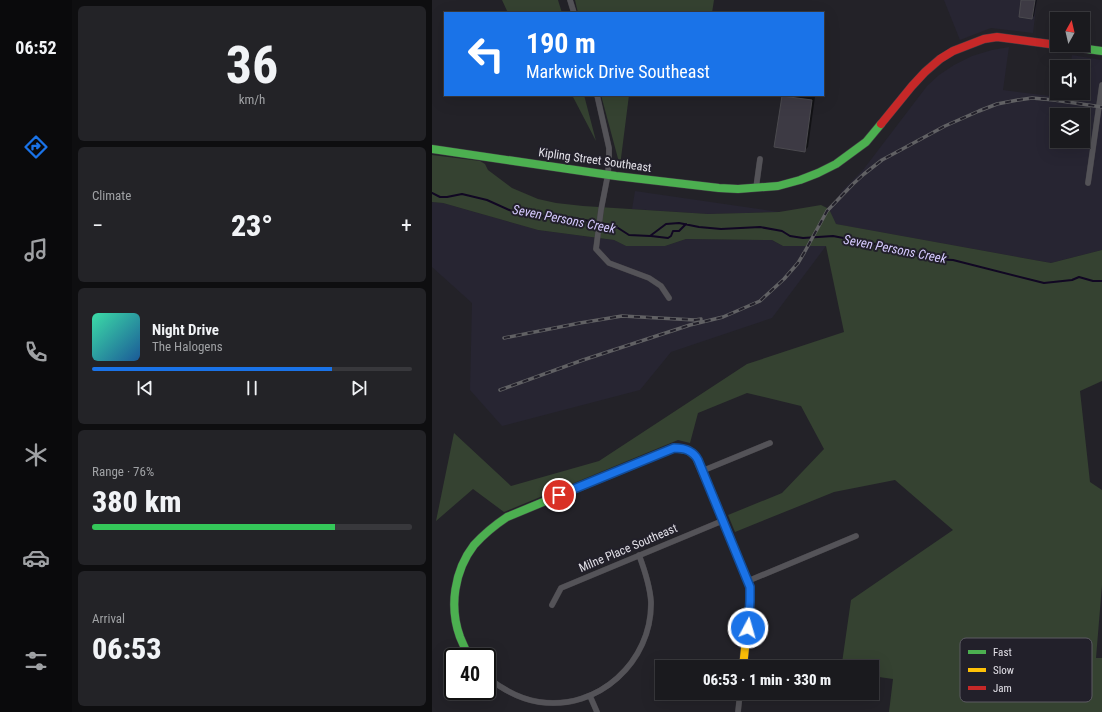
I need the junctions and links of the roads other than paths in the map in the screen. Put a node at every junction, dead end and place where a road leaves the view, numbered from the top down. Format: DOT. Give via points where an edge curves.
graph roads {
  1 [pos="570,0"];
  2 [pos="574,12"];
  3 [pos="1050,44"];
  4 [pos="1090,49"];
  5 [pos="1102,51"];
  6 [pos="1102,85"];
  7 [pos="597,96"];
  8 [pos="432,150"];
  9 [pos="760,159"];
  10 [pos="608,174"];
  11 [pos="1088,183"];
  12 [pos="756,188"];
  13 [pos="669,298"];
  14 [pos="770,443"];
  15 [pos="702,471"];
  16 [pos="722,521"];
  17 [pos="856,536"];
  18 [pos="639,555"];
  19 [pos="748,581"];
  20 [pos="552,605"];
  21 [pos="464,648"];
  22 [pos="744,660"];
  23 [pos="496,684"];
  24 [pos="590,696"];
  25 [pos="739,700"];
  26 [pos="597,712"];
  27 [pos="738,712"];
  1 -- 2 [label="street"];
  3 -- 12 [label="street, Kipling Street Southeast" via="997,37 968,44 953,51 925,72 869,140 852,153 836,164 800,180"];
  4 -- 5 [label="street, Kipling Street Southeast"];
  6 -- 11 [label="street"];
  7 -- 10 [label="street" via="609,148"];
  8 -- 10 [label="street, Kipling Street Southeast"];
  9 -- 12 [label="street"];
  10 -- 12 [label="street, Kipling Street Southeast" via="719,188"];
  10 -- 13 [label="street" via="596,249 609,263 649,278 661,286"];
  14 -- 15 [label="street"];
  15 -- 16 [label="street"];
  15 -- 21 [label="street" via="692,452 674,448 497,523 476,543 466,558 457,580 454,611"];
  16 -- 18 [label="street, Milne Place Southeast"];
  16 -- 19 [label="street"];
  17 -- 19 [label="street"];
  18 -- 20 [label="street, Milne Place Southeast" via="561,588"];
  18 -- 24 [label="street" via="646,574 651,602 644,639 627,668"];
  19 -- 22 [label="street" via="751,592"];
  23 -- 24 [label="street" via="519,697 539,702 567,702"];
  24 -- 26 [label="street"];
  25 -- 27 [label="street"];
}
